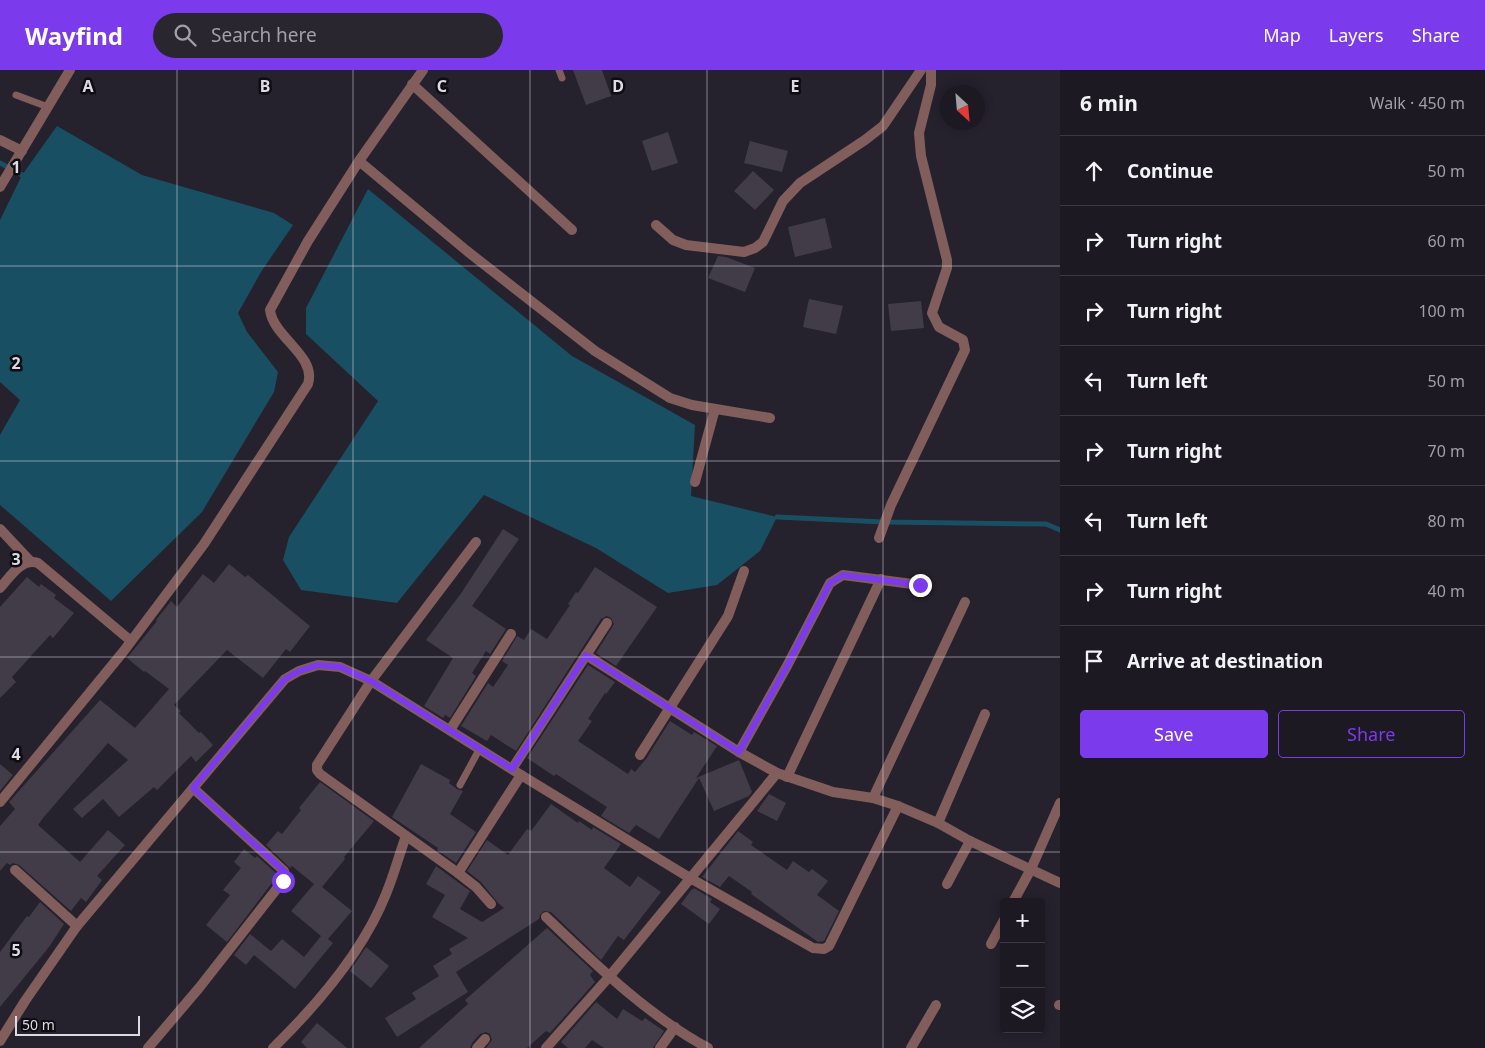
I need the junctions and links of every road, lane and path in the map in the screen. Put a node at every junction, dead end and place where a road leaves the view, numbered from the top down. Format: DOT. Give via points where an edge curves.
graph roads {
  1 [pos="70,70"];
  2 [pos="423,70"];
  3 [pos="559,70"];
  4 [pos="921,70"];
  5 [pos="931,70"];
  6 [pos="562,78"];
  7 [pos="412,84"];
  8 [pos="16,95"];
  9 [pos="48,107"];
  10 [pos="0,140"];
  11 [pos="20,154"];
  12 [pos="359,161"];
  13 [pos="2,184"];
  14 [pos="656,225"];
  15 [pos="572,230"];
  16 [pos="715,409"];
  17 [pos="770,418"];
  18 [pos="695,482"];
  19 [pos="0,529"];
  20 [pos="879,538"];
  21 [pos="476,542"];
  22 [pos="30,561"];
  23 [pos="744,571"];
  24 [pos="881,579"];
  25 [pos="920,585"];
  26 [pos="0,588"];
  27 [pos="965,602"];
  28 [pos="607,623"];
  29 [pos="511,634"];
  30 [pos="131,641"];
  31 [pos="586,655"];
  32 [pos="371,681"];
  33 [pos="670,708"];
  34 [pos="985,714"];
  35 [pos="450,730"];
  36 [pos="480,748"];
  37 [pos="739,752"];
  38 [pos="640,755"];
  39 [pos="516,772"];
  40 [pos="777,773"];
  41 [pos="787,776"];
  42 [pos="460,785"];
  43 [pos="193,788"];
  44 [pos="872,798"];
  45 [pos="0,802"];
  46 [pos="1060,803"];
  47 [pos="898,806"];
  48 [pos="938,823"];
  49 [pos="406,836"];
  50 [pos="970,841"];
  51 [pos="1031,869"];
  52 [pos="15,870"];
  53 [pos="458,873"];
  54 [pos="690,878"];
  55 [pos="1060,883"];
  56 [pos="947,884"];
  57 [pos="1015,898"];
  58 [pos="491,904"];
  59 [pos="546,917"];
  60 [pos="77,926"];
  61 [pos="1000,927"];
  62 [pos="991,944"];
  63 [pos="609,977"];
  64 [pos="936,1005"];
  65 [pos="675,1027"];
  66 [pos="485,1039"];
  67 [pos="0,1041"];
  68 [pos="148,1048"];
  69 [pos="273,1048"];
  70 [pos="477,1048"];
  71 [pos="546,1048"];
  72 [pos="660,1048"];
  73 [pos="708,1048"];
  74 [pos="911,1048"];
  1 -- 9 [label="street"];
  2 -- 7 [label="street"];
  3 -- 6 [label="lane"];
  4 -- 14 [label="street" via="883,126 800,183 783,201 763,242 755,248 744,252 686,245 673,240"];
  5 -- 20 [label="street" via="931,85 920,133 921,156 947,260 932,313 939,327 963,340 965,350 891,505"];
  7 -- 12 [label="street"];
  7 -- 15 [label="street"];
  8 -- 9 [label="lane"];
  9 -- 11 [label="street"];
  10 -- 11 [label="street"];
  11 -- 13 [label="street"];
  12 -- 16 [label="street" via="595,352 670,398"];
  12 -- 30 [label="street" via="308,241 270,310 273,324 307,367 310,373 308,384 204,544"];
  16 -- 17 [label="street"];
  16 -- 18 [label="street"];
  19 -- 22 [label="street"];
  21 -- 32 [label="street"];
  22 -- 26 [label="street" via="25,562"];
  22 -- 30 [label="street" via="38,563"];
  23 -- 33 [label="street" via="728,616"];
  24 -- 25 [label="street"];
  24 -- 37 [label="street" via="843,575 830,583"];
  24 -- 41 [label="street"];
  27 -- 44 [label="street"];
  28 -- 31 [label="street"];
  29 -- 35 [label="street"];
  30 -- 45 [label="street"];
  31 -- 33 [label="street"];
  31 -- 39 [label="street"];
  32 -- 35 [label="street"];
  32 -- 43 [label="street" via="340,667 318,665 285,679"];
  32 -- 49 [label="street" via="317,765 317,770"];
  33 -- 37 [label="street"];
  33 -- 38 [label="street"];
  34 -- 48 [label="street"];
  35 -- 36 [label="street"];
  36 -- 39 [label="street"];
  36 -- 42 [label="lane"];
  37 -- 40 [label="street"];
  39 -- 53 [label="street"];
  39 -- 54 [label="street"];
  40 -- 41 [label="street"];
  40 -- 54 [label="street"];
  41 -- 44 [label="street" via="833,792"];
  43 -- 60 [label="street"];
  43 -- 68 [label="street" via="284,871 286,877"];
  44 -- 47 [label="street"];
  46 -- 51 [label="street"];
  47 -- 48 [label="street"];
  47 -- 54 [label="street" via="829,946 824,949 814,948"];
  48 -- 50 [label="street"];
  49 -- 53 [label="street"];
  49 -- 69 [label="street" via="386,895 366,934 305,1017"];
  50 -- 51 [label="street"];
  50 -- 56 [label="street"];
  51 -- 55 [label="street"];
  51 -- 57 [label="street"];
  52 -- 60 [label="street"];
  53 -- 58 [label="street"];
  54 -- 63 [label="street"];
  59 -- 63 [label="street"];
  60 -- 67 [label="street"];
  61 -- 62 [label="street"];
  63 -- 65 [label="street"];
  63 -- 71 [label="street"];
  64 -- 74 [label="street"];
  65 -- 72 [label="street"];
  65 -- 73 [label="street"];
  66 -- 70 [label="street"];
}
